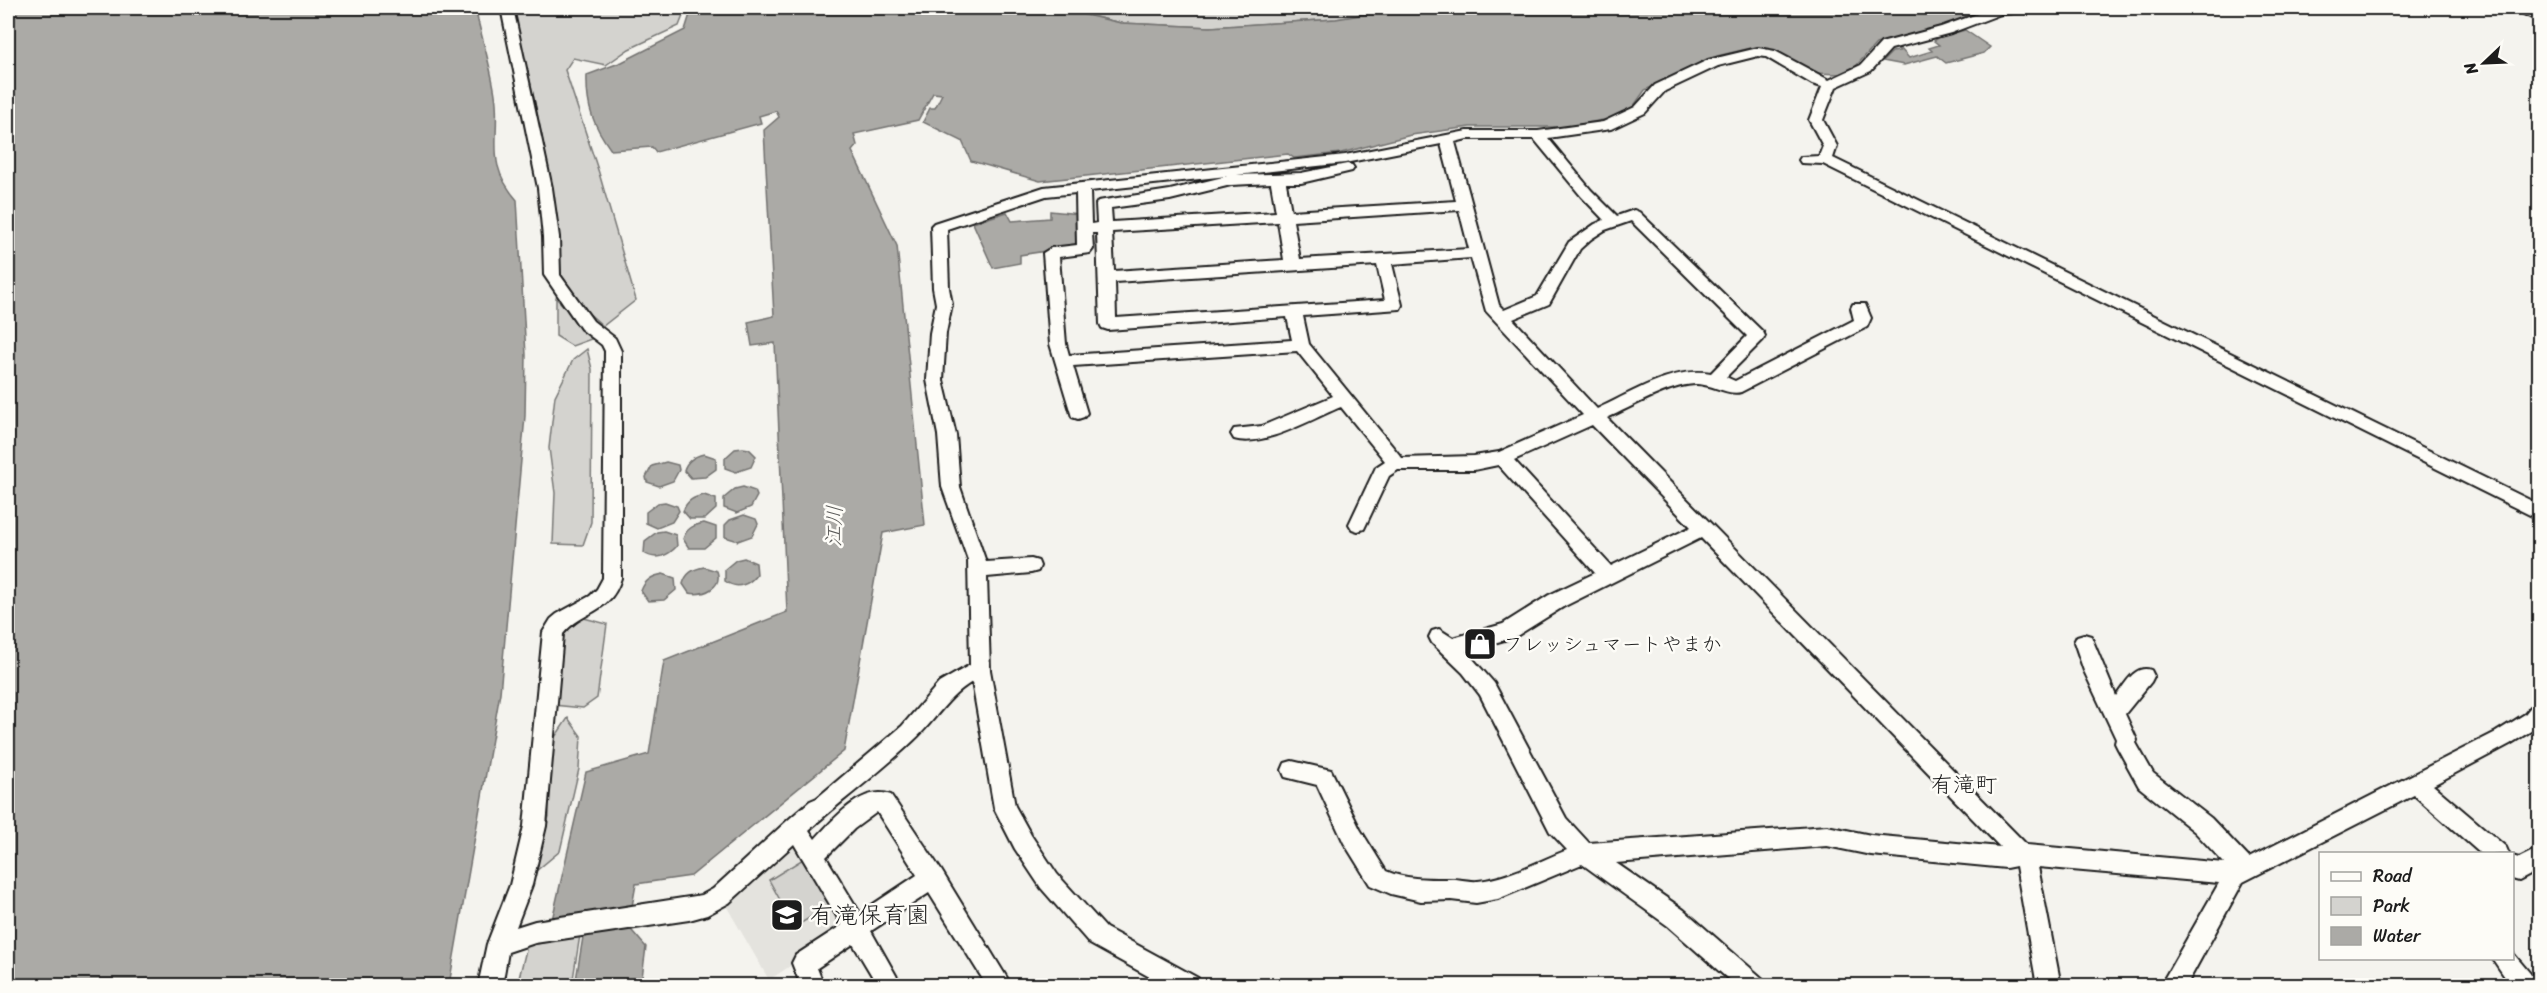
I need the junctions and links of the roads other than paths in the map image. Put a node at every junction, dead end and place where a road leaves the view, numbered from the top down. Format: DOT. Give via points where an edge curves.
graph roads {
  1 [pos="507,8"];
  2 [pos="2027,8"];
  3 [pos="2517,8"];
  4 [pos="2540,18"];
  5 [pos="1830,85"];
  6 [pos="1538,135"];
  7 [pos="1448,144"];
  8 [pos="1806,160"];
  9 [pos="1825,160"];
  10 [pos="1278,179"];
  11 [pos="1083,188"];
  12 [pos="1464,206"];
  13 [pos="1285,217"];
  14 [pos="1614,221"];
  15 [pos="1105,228"];
  16 [pos="1084,229"];
  17 [pos="1477,253"];
  18 [pos="1383,258"];
  19 [pos="1293,264"];
  20 [pos="1107,277"];
  21 [pos="1859,308"];
  22 [pos="1294,311"];
  23 [pos="1501,318"];
  24 [pos="1301,345"];
  25 [pos="1063,361"];
  26 [pos="1716,378"];
  27 [pos="1345,398"];
  28 [pos="1078,412"];
  29 [pos="1593,415"];
  30 [pos="1240,434"];
  31 [pos="1502,458"];
  32 [pos="1396,463"];
  33 [pos="2540,513"];
  34 [pos="1358,524"];
  35 [pos="1703,529"];
  36 [pos="1031,566"];
  37 [pos="977,570"];
  38 [pos="1608,575"];
  39 [pos="2084,642"];
  40 [pos="980,670"];
  41 [pos="2144,676"];
  42 [pos="2540,710"];
  43 [pos="2114,713"];
  44 [pos="1292,770"];
  45 [pos="2417,784"];
  46 [pos="796,827"];
  47 [pos="2496,852"];
  48 [pos="1584,853"];
  49 [pos="814,855"];
  50 [pos="2022,855"];
  51 [pos="2540,865"];
  52 [pos="2514,867"];
  53 [pos="2241,873"];
  54 [pos="933,877"];
  55 [pos="856,928"];
  56 [pos="498,944"];
  57 [pos="2505,960"];
  58 [pos="490,986"];
  59 [pos="813,986"];
  60 [pos="891,986"];
  61 [pos="1001,986"];
  62 [pos="1190,986"];
  63 [pos="1754,986"];
  64 [pos="2049,986"];
  65 [pos="2171,986"];
  66 [pos="2526,986"];
  1 -- 56 [label="street" via="545,188 552,275 586,325 609,342 613,351 614,528 609,586 598,601 561,622 553,632 535,826 521,885"];
  2 -- 5 [label="street" via="1999,10 1886,46 1866,68"];
  3 -- 4 [label="street"];
  5 -- 6 [label="street" via="1770,54 1752,53 1713,63 1660,88 1640,110 1623,120 1585,130"];
  5 -- 9 [label="street" via="1816,120 1830,146"];
  6 -- 7 [label="street" via="1467,135"];
  6 -- 14 [label="street"];
  7 -- 10 [label="street" via="1315,176"];
  7 -- 11 [label="street"];
  7 -- 12 [label="street"];
  8 -- 9 [label="street"];
  9 -- 33 [label="street"];
  10 -- 13 [label="street"];
  10 -- 15 [label="street" via="1231,180 1164,196 1104,204"];
  11 -- 16 [label="street"];
  11 -- 37 [label="street" via="1044,192 939,226 944,304 936,380 947,435 951,487"];
  12 -- 13 [label="street"];
  12 -- 17 [label="street"];
  13 -- 15 [label="street"];
  13 -- 19 [label="street"];
  14 -- 23 [label="street" via="1574,246 1543,300"];
  14 -- 26 [label="street" via="1634,215 1757,336"];
  15 -- 16 [label="street"];
  15 -- 20 [label="street"];
  16 -- 25 [label="street" via="1085,249 1051,253 1058,344"];
  17 -- 18 [label="street"];
  17 -- 23 [label="street" via="1492,307"];
  18 -- 19 [label="street"];
  18 -- 22 [label="street" via="1394,304"];
  19 -- 20 [label="street"];
  20 -- 22 [label="street" via="1108,324"];
  21 -- 26 [label="street" via="1862,323 1735,388"];
  22 -- 24 [label="street"];
  23 -- 29 [label="street"];
  24 -- 25 [label="street"];
  24 -- 27 [label="street"];
  25 -- 28 [label="street"];
  26 -- 29 [label="street" via="1677,380"];
  27 -- 30 [label="street" via="1264,432"];
  27 -- 32 [label="street"];
  29 -- 31 [label="street"];
  29 -- 35 [label="street"];
  31 -- 32 [label="street" via="1474,463"];
  31 -- 38 [label="street"];
  32 -- 34 [label="street" via="1382,472"];
  35 -- 38 [label="street"];
  35 -- 50 [label="street"];
  36 -- 37 [label="street"];
  37 -- 40 [label="street"];
  38 -- 48 [label="street" via="1508,631 1444,642 1487,688 1546,806"];
  39 -- 43 [label="street"];
  40 -- 46 [label="street" via="960,677 944,689 908,732"];
  40 -- 62 [label="street" via="1005,808 1023,842 1049,881 1098,936"];
  41 -- 43 [label="street"];
  42 -- 45 [label="street" via="2532,720 2503,738"];
  43 -- 53 [label="street" via="2125,743 2146,780 2203,825"];
  44 -- 48 [label="street" via="1324,777 1352,836 1378,878 1391,884 1421,890 1476,892 1498,888"];
  45 -- 47 [label="street"];
  45 -- 53 [label="street"];
  46 -- 49 [label="street"];
  46 -- 56 [label="street" via="721,896 707,904 534,932"];
  48 -- 50 [label="street" via="1827,836 1871,845 2006,858"];
  48 -- 63 [label="street" via="1676,918"];
  49 -- 54 [label="street" via="844,825 877,801 887,807"];
  49 -- 55 [label="street"];
  50 -- 53 [label="street"];
  50 -- 64 [label="street"];
  51 -- 52 [label="street" via="2535,860 2519,871"];
  53 -- 65 [label="street"];
  54 -- 55 [label="street"];
  54 -- 61 [label="street"];
  55 -- 59 [label="street" via="804,963"];
  55 -- 60 [label="street"];
  56 -- 58 [label="street"];
  57 -- 66 [label="street"];
}
